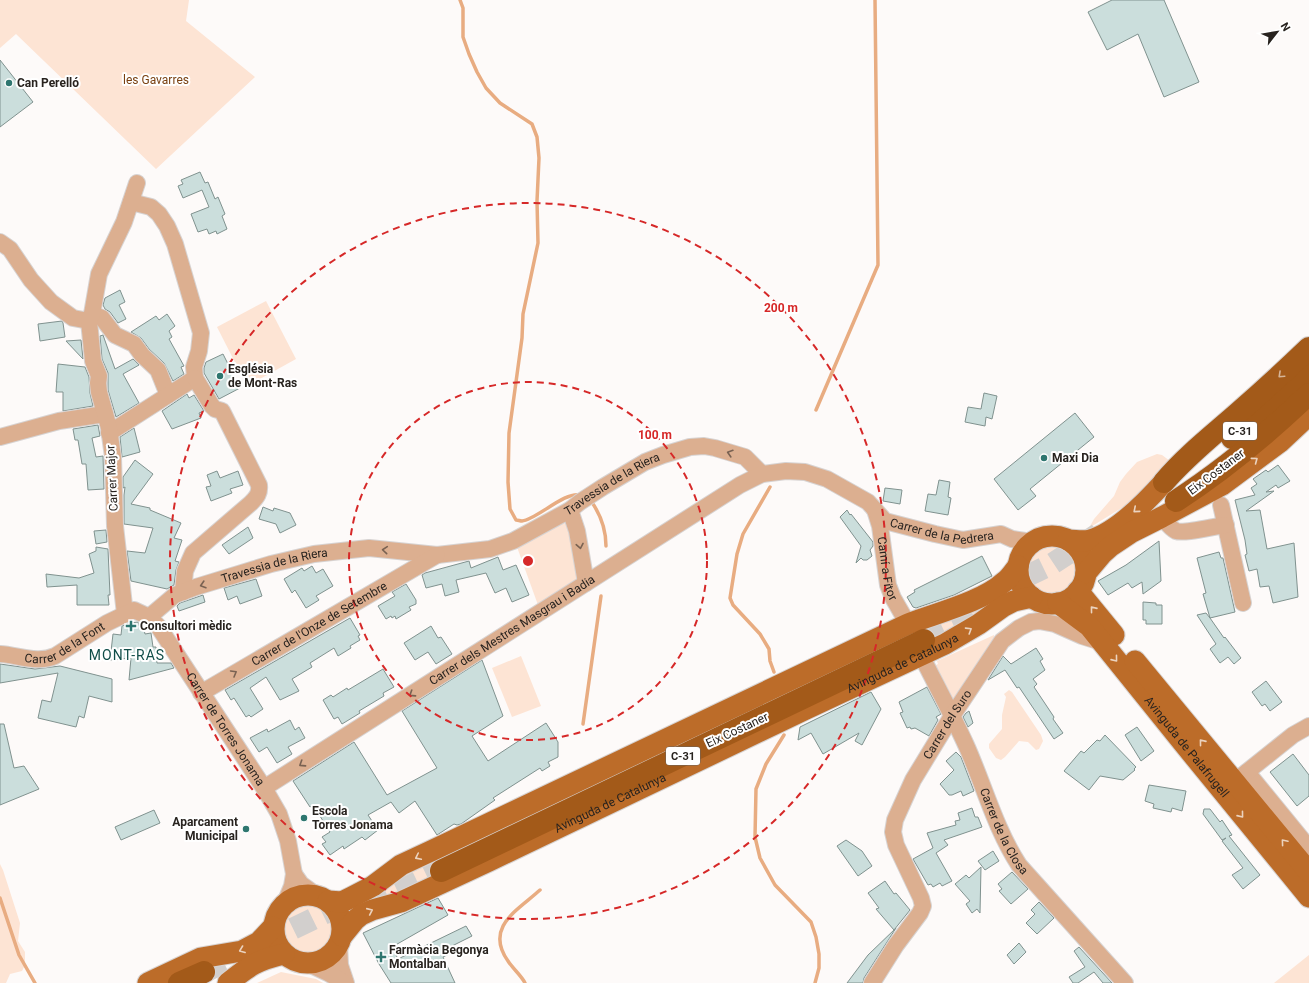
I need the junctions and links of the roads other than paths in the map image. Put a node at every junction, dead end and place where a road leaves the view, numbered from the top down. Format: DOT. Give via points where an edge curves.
graph roads {
  1 [pos="137,183"];
  2 [pos="131,202"];
  3 [pos="0,242"];
  4 [pos="91,318"];
  5 [pos="1309,348"];
  6 [pos="1309,369"];
  7 [pos="195,378"];
  8 [pos="1309,394"];
  9 [pos="168,395"];
  10 [pos="105,414"];
  11 [pos="1309,415"];
  12 [pos="109,433"];
  13 [pos="0,436"];
  14 [pos="762,474"];
  15 [pos="1167,497"];
  16 [pos="581,502"];
  17 [pos="1221,505"];
  18 [pos="875,510"];
  19 [pos="1226,525"];
  20 [pos="1022,540"];
  21 [pos="1068,540"];
  22 [pos="410,552"];
  23 [pos="437,555"];
  24 [pos="1019,563"];
  25 [pos="410,571"];
  26 [pos="1082,582"];
  27 [pos="586,583"];
  28 [pos="182,592"];
  29 [pos="1032,597"];
  30 [pos="1058,603"];
  31 [pos="1243,603"];
  32 [pos="125,614"];
  33 [pos="149,617"];
  34 [pos="917,638"];
  35 [pos="1101,642"];
  36 [pos="0,654"];
  37 [pos="201,693"];
  38 [pos="952,716"];
  39 [pos="1309,726"];
  40 [pos="1241,777"];
  41 [pos="264,788"];
  42 [pos="1309,848"];
  43 [pos="440,865"];
  44 [pos="1309,872"];
  45 [pos="294,874"];
  46 [pos="1309,897"];
  47 [pos="323,899"];
  48 [pos="284,903"];
  49 [pos="273,927"];
  50 [pos="340,940"];
  51 [pos="284,954"];
  52 [pos="309,964"];
  53 [pos="211,980"];
  54 [pos="148,983"];
  55 [pos="179,983"];
  56 [pos="346,983"];
  57 [pos="872,983"];
  58 [pos="1125,983"];
  1 -- 2 [label="street, Carrer Major"];
  2 -- 4 [label="street, Carrer Major" via="99,274"];
  2 -- 7 [label="street" via="151,207 167,226 175,244 201,334 194,367"];
  3 -- 4 [label="street" via="10,249 31,280 51,302 73,318"];
  4 -- 9 [label="street" via="102,318 115,334 134,344 158,370"];
  4 -- 10 [label="street, Carrer Major" via="93,361 99,376 99,392"];
  5 -- 15 [label="highway, one-way" via="1180,464"];
  6 -- 15 [label="highway, Eix Costaner / C-31" via="1183,478"];
  7 -- 9 [label="street"];
  7 -- 28 [label="street" via="214,409 222,411 260,491 251,503 193,553 185,571"];
  8 -- 15 [label="highway, Eix Costaner / C-31" via="1274,427 1204,483"];
  9 -- 12 [label="street"];
  10 -- 12 [label="street, Carrer Major"];
  10 -- 13 [label="street" via="59,421"];
  15 -- 11 [label="main road, one-way" via="1222,485 1280,442"];
  12 -- 32 [label="street, Carrer Major" via="113,457 115,526"];
  14 -- 16 [label="street, Travessia de la Riera, one-way" via="745,457 709,447 690,447 645,462"];
  14 -- 18 [label="street" via="805,472 827,479 868,502"];
  14 -- 27 [label="street, Carrer dels Mestres Masgrau i Badia" via="740,485"];
  15 -- 19 [label="street" via="1170,526 1176,531"];
  15 -- 21 [label="main road, one-way" via="1144,503 1127,518 1091,540"];
  15 -- 26 [label="main road" via="1132,532 1102,554"];
  16 -- 23 [label="street, Travessia de la Riera" via="513,541 490,549"];
  16 -- 27 [label="street, one-way" via="577,531"];
  17 -- 19 [label="street"];
  18 -- 20 [label="street, Carrer de la Pedrera" via="885,521 963,540 1001,534"];
  18 -- 34 [label="street, Camí a Fitor" via="880,526 888,585"];
  19 -- 31 [label="street"];
  20 -- 21 [label="main road" via="1046,536"];
  20 -- 24 [label="main road" via="1024,550"];
  21 -- 26 [label="main road" via="1080,551 1085,562"];
  22 -- 23 [label="street, Travessia de la Riera"];
  22 -- 25 [label="street"];
  22 -- 28 [label="street, Travessia de la Riera, one-way" via="369,548 314,554 271,564"];
  23 -- 25 [label="street, Carrer de l'Onze de Setembre"];
  24 -- 29 [label="main road" via="1020,580"];
  24 -- 34 [label="main road, Avinguda de Catalunya" via="1005,582 951,609"];
  37 -- 25 [label="street, Carrer de l'Onze de Setembre, one-way"];
  26 -- 30 [label="main road" via="1069,599"];
  40 -- 26 [label="main road, Avinguda de Palafrugell, one-way"];
  27 -- 41 [label="street, Carrer dels Mestres Masgrau i Badia, one-way"];
  28 -- 33 [label="street, Travessia de la Riera"];
  29 -- 30 [label="main road" via="1042,602"];
  34 -- 29 [label="main road, Avinguda de Catalunya, one-way" via="945,644 1004,606"];
  30 -- 35 [label="main road, Avinguda de Palafrugell" via="1089,626"];
  32 -- 33 [label="street" via="134,610"];
  32 -- 36 [label="street, Carrer de la Font" via="48,659"];
  33 -- 37 [label="street, Carrer de Torres Jonama" via="158,626"];
  34 -- 38 [label="street, Carrer de la Closa"];
  34 -- 43 [label="highway, Eix Costaner / C-31"];
  34 -- 47 [label="main road, Avinguda de Catalunya, one-way" via="407,862 373,886 342,902"];
  50 -- 34 [label="main road, Avinguda de Catalunya, one-way" via="354,920 361,915 422,893"];
  35 -- 38 [label="street, Carrer del Suro" via="1055,624 1036,621 1026,624 1002,641"];
  35 -- 46 [label="main road, Avinguda de Palafrugell, one-way"];
  37 -- 41 [label="street, Carrer de Torres Jonama"];
  38 -- 57 [label="street, Carrer del Suro" via="913,780 895,820 893,832 923,906"];
  38 -- 58 [label="street, Carrer de la Closa" via="1008,847 1016,860"];
  39 -- 40 [label="street" via="1293,735"];
  40 -- 42 [label="street, Avinguda de Palafrugell"];
  44 -- 40 [label="main road, Avinguda de Palafrugell, one-way"];
  41 -- 45 [label="street, Carrer de Torres Jonama" via="279,814 288,841"];
  45 -- 47 [label="street" via="301,884"];
  45 -- 48 [label="street, Carrer de Torres Jonama" via="292,886"];
  47 -- 48 [label="main road" via="308,894"];
  47 -- 50 [label="main road" via="340,917"];
  48 -- 49 [label="main road" via="276,914"];
  49 -- 51 [label="main road" via="276,942"];
  49 -- 54 [label="main road, one-way" via="259,942 242,951 201,958"];
  50 -- 52 [label="main road" via="335,950 326,958"];
  50 -- 56 [label="street" via="340,965"];
  51 -- 52 [label="main road" via="291,960"];
  51 -- 53 [label="main road"];
  52 -- 56 [label="street"];
  53 -- 55 [label="highway"];
}
